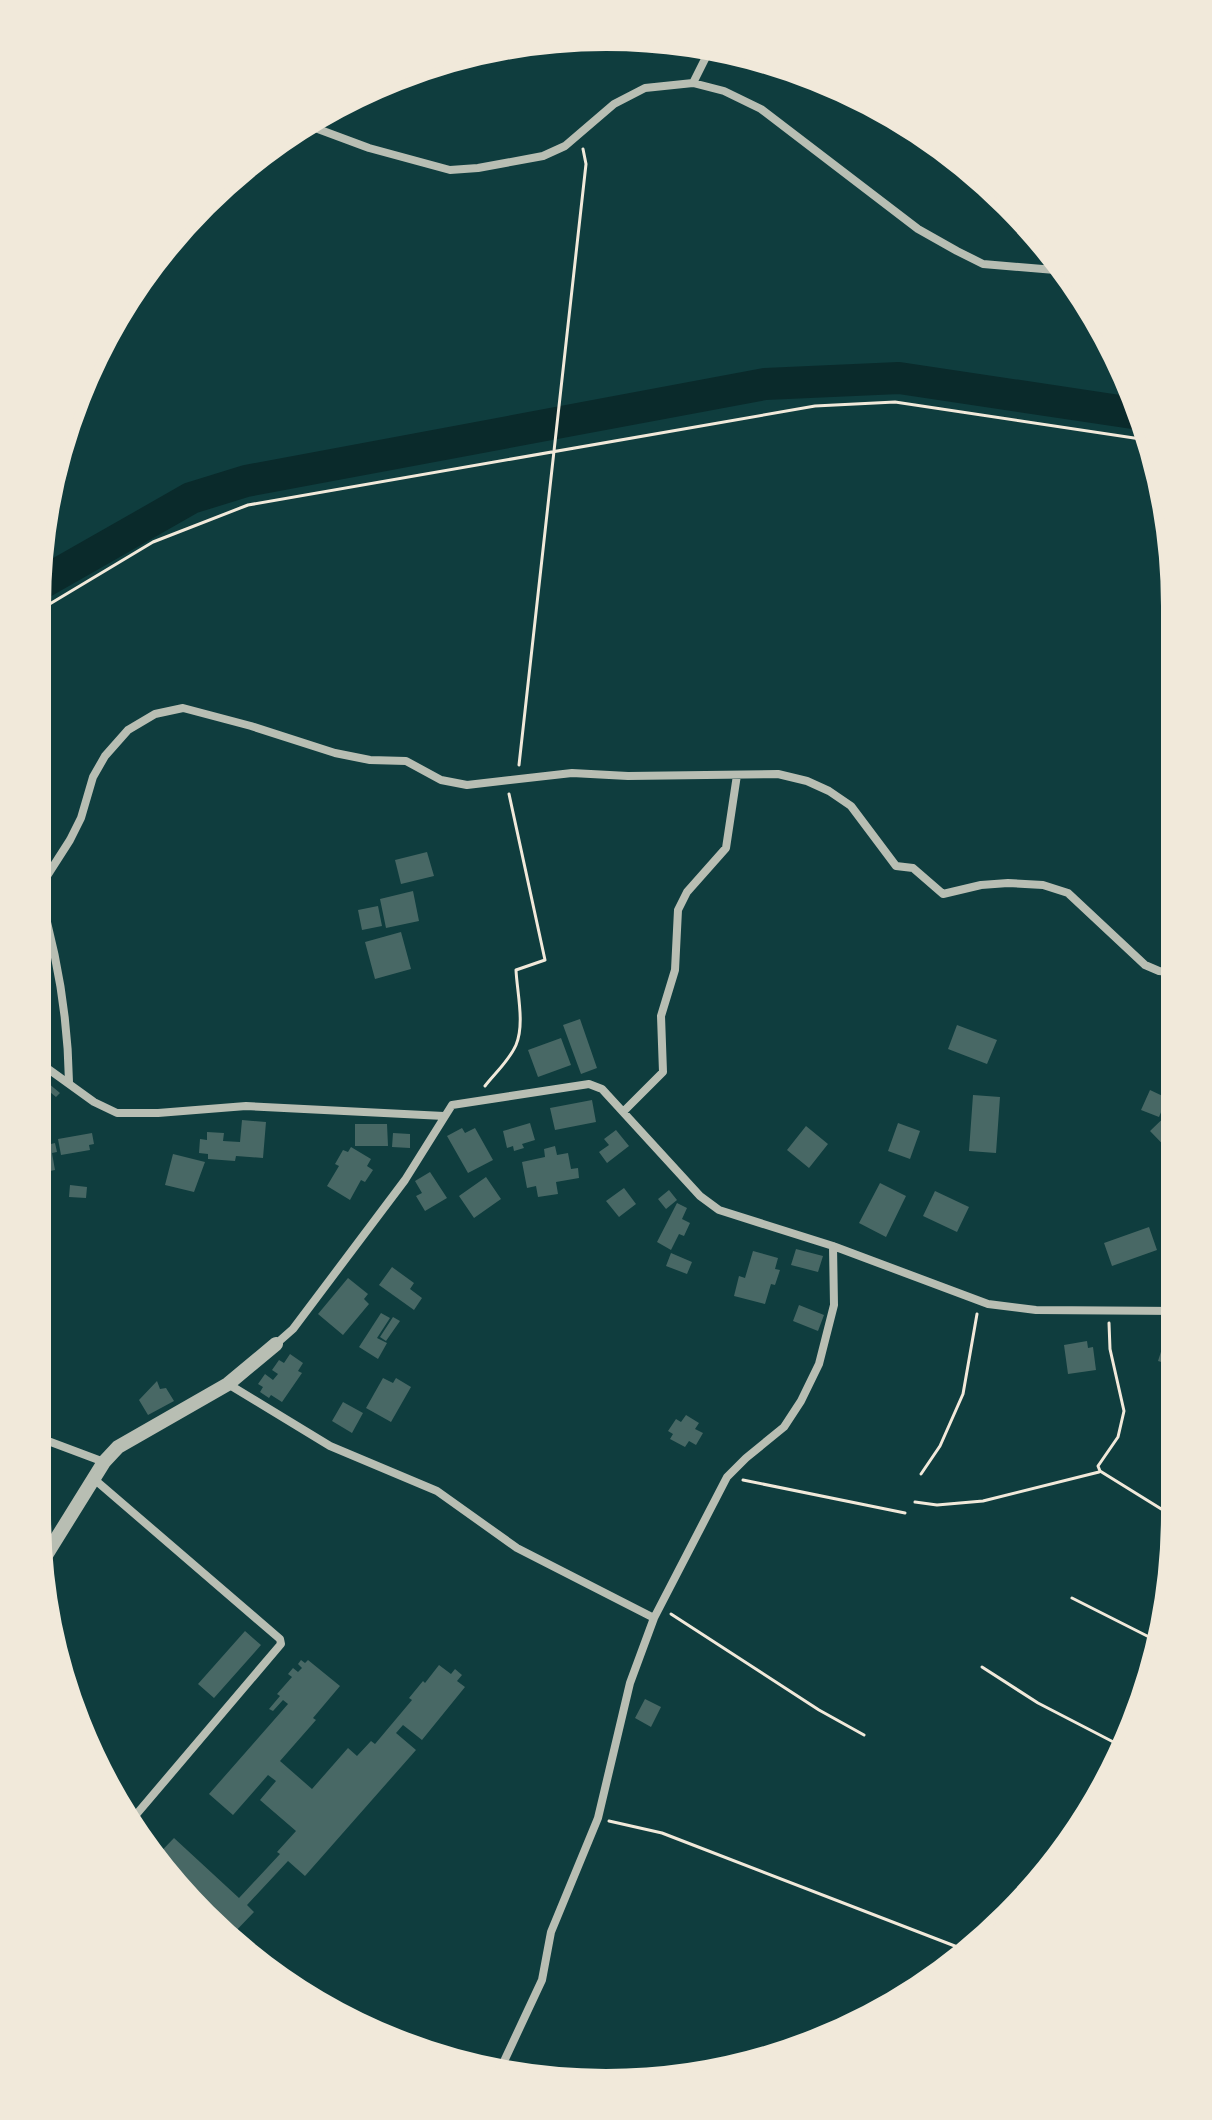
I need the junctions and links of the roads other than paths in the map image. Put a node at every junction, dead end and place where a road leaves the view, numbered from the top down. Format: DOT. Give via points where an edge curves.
graph roads {
  1 [pos="707,56"];
  2 [pos="693,83"];
  3 [pos="315,128"];
  4 [pos="1054,270"];
  5 [pos="737,775"];
  6 [pos="46,875"];
  7 [pos="46,921"];
  8 [pos="1166,972"];
  9 [pos="46,1067"];
  10 [pos="69,1082"];
  11 [pos="623,1112"];
  12 [pos="444,1116"];
  13 [pos="833,1246"];
  14 [pos="1166,1311"];
  15 [pos="276,1344"];
  16 [pos="228,1384"];
  17 [pos="46,1440"];
  18 [pos="104,1462"];
  19 [pos="94,1479"];
  20 [pos="47,1553"];
  21 [pos="654,1618"];
  22 [pos="135,1816"];
  23 [pos="503,2064"];
  1 -- 2 [label="street"];
  2 -- 3 [label="street" via="645,88 614,104 565,146 543,156 478,168 450,170"];
  2 -- 4 [label="street" via="761,109 918,229 957,251 983,264"];
  5 -- 6 [label="street" via="572,773 467,785 441,780 406,761 335,753 183,708 155,714 128,730 105,756 81,818"];
  5 -- 8 [label="street" via="778,774 829,791 851,806 896,866 913,868 943,894 1008,883 1068,893 1145,965"];
  5 -- 11 [label="street" via="726,848 678,910 675,970 661,1016 663,1072"];
  7 -- 10 [label="street" via="68,1034"];
  9 -- 10 [label="street"];
  10 -- 12 [label="street" via="117,1113 246,1106"];
  11 -- 12 [label="street" via="602,1089 589,1084 452,1105"];
  11 -- 13 [label="street" via="712,1206"];
  12 -- 15 [label="street" via="405,1180 293,1329"];
  13 -- 14 [label="street" via="979,1301 1036,1310"];
  13 -- 21 [label="street" via="834,1305 813,1379 784,1427 727,1477"];
  15 -- 16 [label="street"];
  16 -- 18 [label="street" via="129,1439"];
  16 -- 21 [label="street" via="330,1446 437,1491 517,1548"];
  17 -- 18 [label="street"];
  18 -- 19 [label="street"];
  19 -- 20 [label="street"];
  19 -- 22 [label="street" via="281,1644"];
  21 -- 23 [label="street" via="630,1683 598,1818 551,1932 542,1980"];
}
